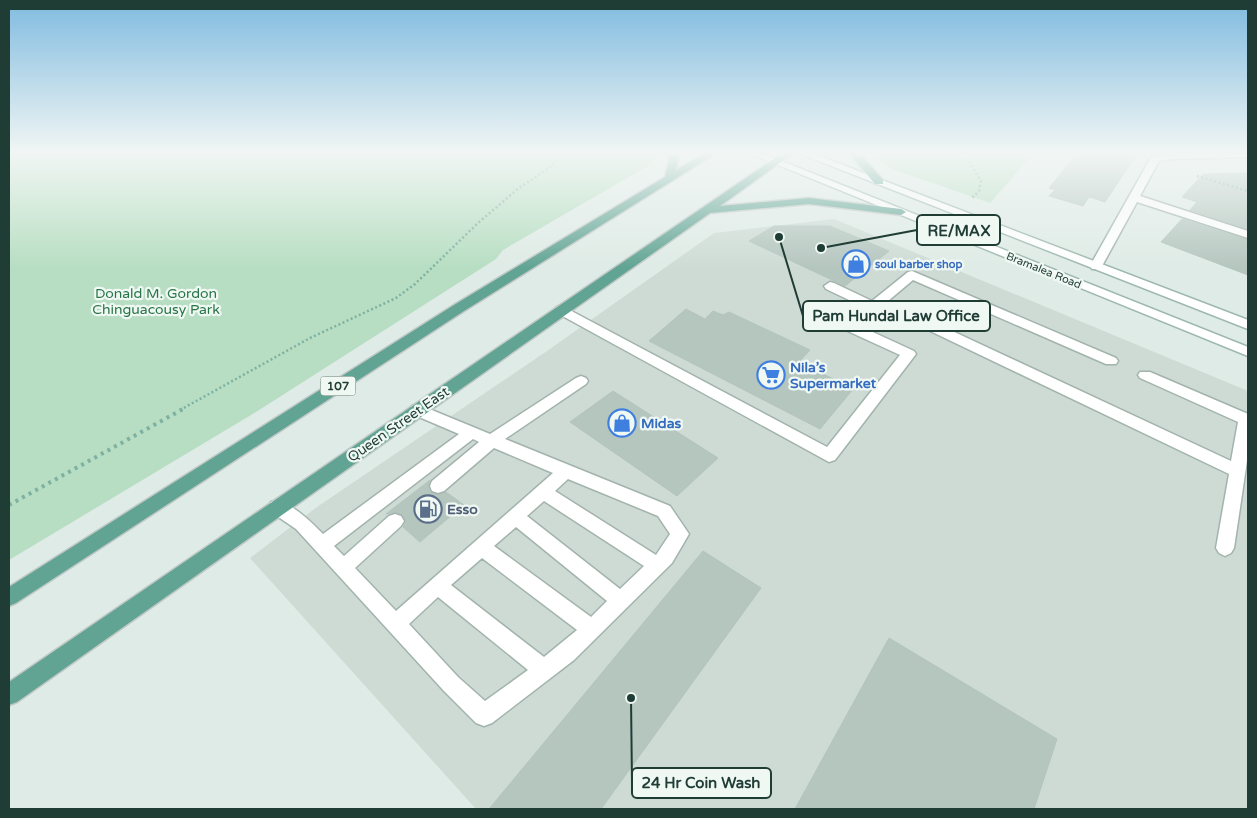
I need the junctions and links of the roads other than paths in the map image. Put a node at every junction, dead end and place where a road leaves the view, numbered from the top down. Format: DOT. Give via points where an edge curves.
graph roads {
  1 [pos="647,192"];
  2 [pos="732,192"];
  3 [pos="851,192"];
  4 [pos="905,192"];
  5 [pos="1138,192"];
  6 [pos="1135,198"];
  7 [pos="706,210"];
  8 [pos="901,212"];
  9 [pos="1248,235"];
  10 [pos="1096,266"];
  11 [pos="830,286"];
  12 [pos="879,302"];
  13 [pos="562,310"];
  14 [pos="846,325"];
  15 [pos="1248,325"];
  16 [pos="1248,352"];
  17 [pos="1111,361"];
  18 [pos="1145,376"];
  19 [pos="581,380"];
  20 [pos="417,410"];
  21 [pos="470,433"];
  22 [pos="491,441"];
  23 [pos="1238,470"];
  24 [pos="566,471"];
  25 [pos="438,486"];
  26 [pos="543,492"];
  27 [pos="277,507"];
  28 [pos="516,516"];
  29 [pos="395,520"];
  30 [pos="322,545"];
  31 [pos="481,547"];
  32 [pos="1225,548"];
  33 [pos="657,565"];
  34 [pos="343,568"];
  35 [pos="438,586"];
  36 [pos="9,597"];
  37 [pos="621,601"];
  38 [pos="395,624"];
  39 [pos="591,629"];
  40 [pos="544,670"];
  41 [pos="9,694"];
  1 -- 36 [label="main road, 107" via="451,313"];
  2 -- 7 [label="main road, Queen Street East"];
  3 -- 8 [label="main road, Bramalea Road"];
  4 -- 10 [label="main road, Bramalea Road"];
  5 -- 6 [label="main road"];
  6 -- 9 [label="main road"];
  6 -- 10 [label="main road"];
  7 -- 8 [label="main road" via="809,200"];
  7 -- 13 [label="main road, Queen Street East"];
  8 -- 16 [label="main road, Bramalea Road"];
  10 -- 15 [label="main road, Bramalea Road"];
  11 -- 12 [label="main road" via="873,306"];
  12 -- 17 [label="main road" via="912,275"];
  12 -- 23 [label="main road"];
  13 -- 14 [label="main road" via="829,456 909,354"];
  13 -- 20 [label="main road, Queen Street East"];
  18 -- 23 [label="main road" via="1246,419"];
  19 -- 22 [label="main road"];
  20 -- 21 [label="main road"];
  20 -- 27 [label="main road, Queen Street East"];
  21 -- 22 [label="main road"];
  21 -- 30 [label="main road"];
  22 -- 24 [label="main road"];
  22 -- 25 [label="main road"];
  23 -- 32 [label="main road"];
  24 -- 26 [label="main road"];
  24 -- 33 [label="main road" via="664,511 680,534"];
  26 -- 28 [label="main road"];
  26 -- 33 [label="main road"];
  27 -- 30 [label="main road" via="302,524"];
  27 -- 41 [label="main road, Queen Street East"];
  28 -- 31 [label="main road"];
  28 -- 37 [label="main road"];
  29 -- 34 [label="main road"];
  30 -- 34 [label="main road"];
  31 -- 35 [label="main road"];
  31 -- 39 [label="main road"];
  33 -- 37 [label="main road"];
  34 -- 38 [label="main road"];
  35 -- 38 [label="main road"];
  35 -- 40 [label="main road"];
  37 -- 39 [label="main road"];
  38 -- 40 [label="main road" via="484,715"];
  39 -- 40 [label="main road"];
}
